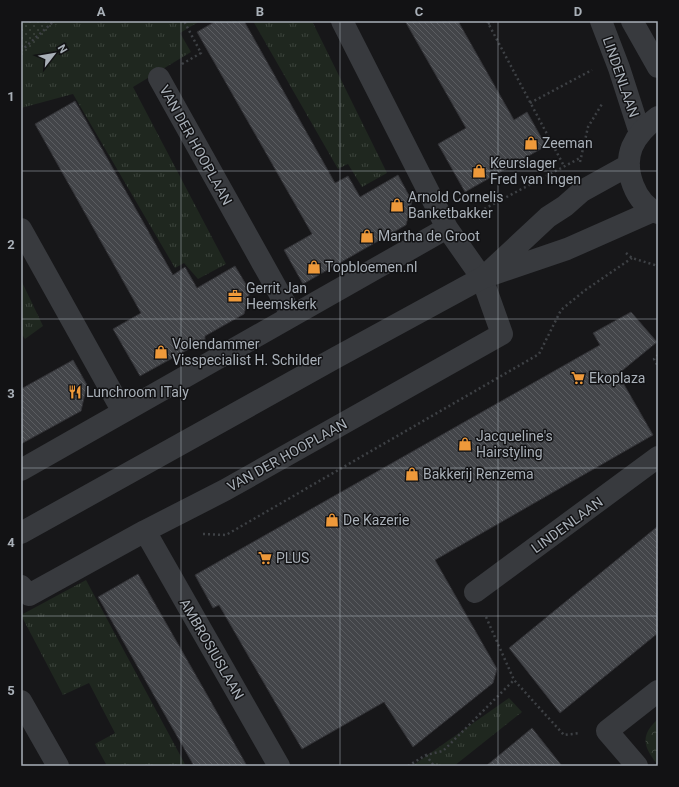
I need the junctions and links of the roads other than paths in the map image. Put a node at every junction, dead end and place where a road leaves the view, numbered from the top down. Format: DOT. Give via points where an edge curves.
graph roads {
  1 [pos="342,21"];
  2 [pos="601,21"];
  3 [pos="632,21"];
  4 [pos="658,67"];
  5 [pos="159,78"];
  6 [pos="658,117"];
  7 [pos="640,133"];
  8 [pos="630,165"];
  9 [pos="656,212"];
  10 [pos="447,228"];
  11 [pos="21,229"];
  12 [pos="482,278"];
  13 [pos="292,316"];
  14 [pos="123,412"];
  15 [pos="658,457"];
  16 [pos="21,470"];
  17 [pos="145,531"];
  18 [pos="21,533"];
  19 [pos="21,586"];
  20 [pos="475,592"];
  21 [pos="658,691"];
  22 [pos="21,701"];
  23 [pos="58,766"];
  24 [pos="279,766"];
  25 [pos="637,766"];
  1 -- 10 [label="street, VAN DER HOOPLAAN"];
  2 -- 7 [label="street, LINDENLAAN"];
  3 -- 4 [label="street, LINDENLAAN"];
  5 -- 13 [label="street, VAN DER HOOPLAAN"];
  6 -- 7 [label="street"];
  7 -- 8 [label="street" via="632,148"];
  8 -- 9 [label="street" via="632,183 641,199"];
  8 -- 12 [label="street" via="582,191 565,206 548,216"];
  9 -- 12 [label="street" via="567,249"];
  10 -- 12 [label="street, VAN DER HOOPLAAN"];
  10 -- 13 [label="street"];
  11 -- 14 [label="street"];
  12 -- 17 [label="street, VAN DER HOOPLAAN" via="502,334 224,490"];
  12 -- 18 [label="street"];
  13 -- 14 [label="street"];
  14 -- 16 [label="street"];
  15 -- 20 [label="street, LINDENLAAN"];
  17 -- 19 [label="street, VAN DER HOOPLAAN" via="29,595"];
  17 -- 24 [label="street, AMBROSIUSLAAN"];
  21 -- 25 [label="street" via="607,731"];
  22 -- 23 [label="street"];
}
